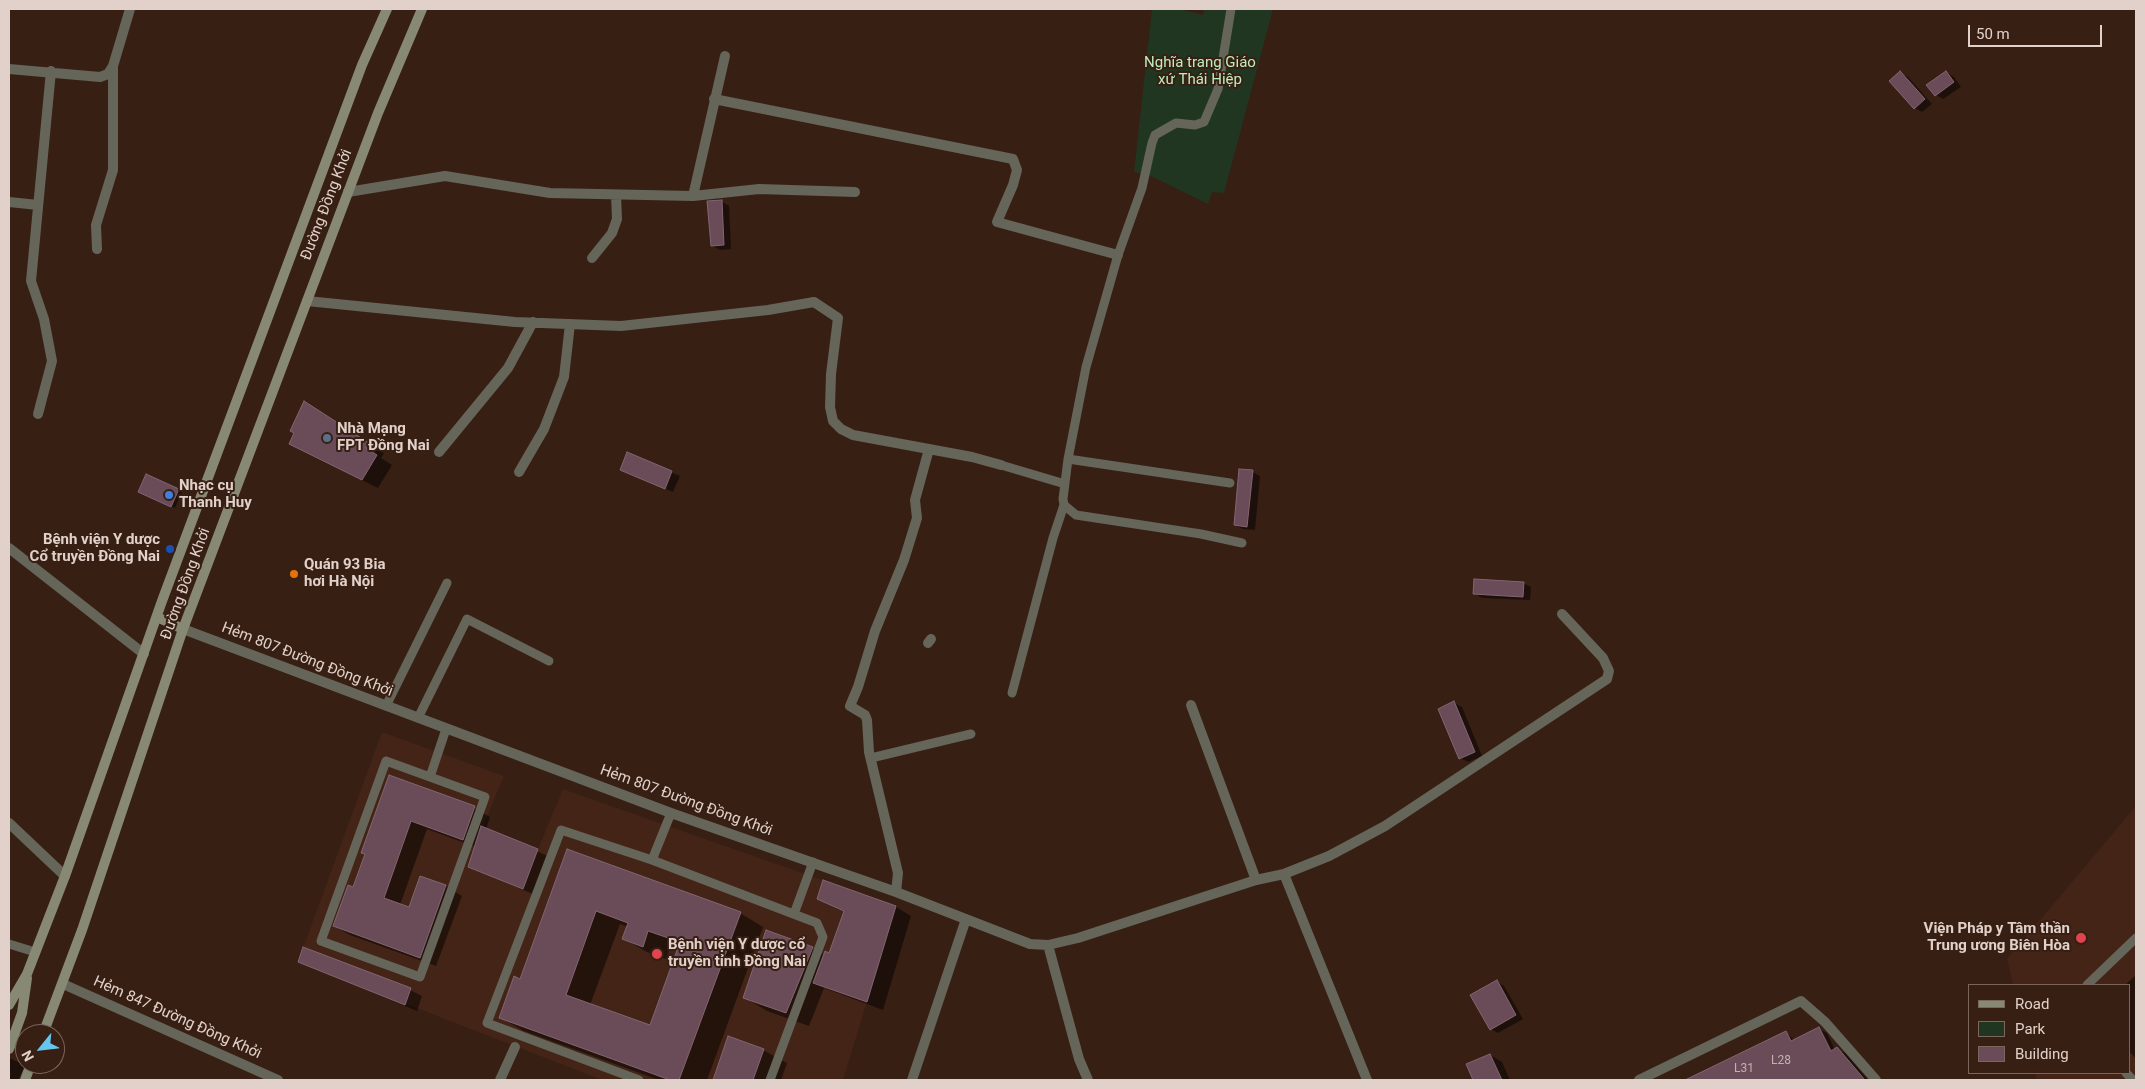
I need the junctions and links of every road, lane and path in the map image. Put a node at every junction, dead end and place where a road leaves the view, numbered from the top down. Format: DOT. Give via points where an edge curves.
graph roads {
  1 [pos="130,9"];
  2 [pos="387,9"];
  3 [pos="422,9"];
  4 [pos="1231,9"];
  5 [pos="725,56"];
  6 [pos="113,66"];
  7 [pos="9,69"];
  8 [pos="51,71"];
  9 [pos="714,99"];
  10 [pos="348,192"];
  11 [pos="855,192"];
  12 [pos="616,195"];
  13 [pos="693,196"];
  14 [pos="9,202"];
  15 [pos="38,205"];
  16 [pos="97,249"];
  17 [pos="1118,255"];
  18 [pos="592,258"];
  19 [pos="307,301"];
  20 [pos="533,322"];
  21 [pos="570,324"];
  22 [pos="38,414"];
  23 [pos="928,449"];
  24 [pos="439,452"];
  25 [pos="1068,459"];
  26 [pos="1001,465"];
  27 [pos="519,472"];
  28 [pos="1230,483"];
  29 [pos="1065,484"];
  30 [pos="1064,505"];
  31 [pos="1242,543"];
  32 [pos="9,548"];
  33 [pos="447,583"];
  34 [pos="1562,614"];
  35 [pos="157,617"];
  36 [pos="184,629"];
  37 [pos="144,654"];
  38 [pos="549,660"];
  39 [pos="1012,693"];
  40 [pos="1191,705"];
  41 [pos="386,706"];
  42 [pos="418,718"];
  43 [pos="446,729"];
  44 [pos="970,734"];
  45 [pos="871,758"];
  46 [pos="430,777"];
  47 [pos="671,813"];
  48 [pos="9,823"];
  49 [pos="652,860"];
  50 [pos="813,862"];
  51 [pos="1284,874"];
  52 [pos="65,876"];
  53 [pos="1256,880"];
  54 [pos="896,892"];
  55 [pos="794,914"];
  56 [pos="966,919"];
  57 [pos="2136,938"];
  58 [pos="9,944"];
  59 [pos="1048,945"];
  60 [pos="35,952"];
  61 [pos="27,974"];
  62 [pos="63,984"];
  63 [pos="2088,984"];
  64 [pos="9,1005"];
  65 [pos="47,1024"];
  66 [pos="515,1047"];
  67 [pos="9,1049"];
  68 [pos="278,1080"];
  69 [pos="500,1080"];
  70 [pos="639,1080"];
  71 [pos="770,1080"];
  72 [pos="912,1080"];
  73 [pos="1088,1080"];
  74 [pos="1367,1080"];
  75 [pos="1638,1080"];
  76 [pos="1876,1080"];
  1 -- 6 [label="street"];
  2 -- 35 [label="main road, Đường Đồng Khởi" via="362,65"];
  3 -- 10 [label="main road, Đường Đồng Khởi"];
  4 -- 17 [label="lane" via="1218,89 1211,110 1204,122 1195,125 1176,123 1155,135 1142,188"];
  5 -- 9 [label="street"];
  6 -- 8 [label="street" via="108,74 100,77"];
  6 -- 16 [label="street" via="113,170 96,225"];
  7 -- 8 [label="street"];
  8 -- 15 [label="street"];
  9 -- 13 [label="street"];
  9 -- 17 [label="street" via="1013,159 1016,170 1013,185 997,222"];
  10 -- 12 [label="street" via="445,176 550,193"];
  10 -- 19 [label="main road, Đường Đồng Khởi"];
  11 -- 13 [label="street" via="759,188"];
  12 -- 13 [label="street"];
  12 -- 18 [label="street" via="617,219 612,233"];
  14 -- 15 [label="street"];
  15 -- 22 [label="street" via="31,281 44,319 52,362"];
  17 -- 25 [label="lane" via="1086,367"];
  19 -- 20 [label="street"];
  19 -- 36 [label="main road, Đường Đồng Khởi"];
  20 -- 21 [label="street"];
  20 -- 24 [label="street" via="508,368"];
  21 -- 23 [label="street" via="621,326 814,302 838,318 831,374 833,421 852,434"];
  21 -- 27 [label="street" via="564,377 544,429"];
  23 -- 26 [label="street"];
  23 -- 45 [label="street" via="915,500 917,518 850,706 866,718"];
  25 -- 28 [label="lane"];
  25 -- 29 [label="lane"];
  26 -- 29 [label="lane"];
  29 -- 30 [label="lane"];
  30 -- 31 [label="lane" via="1076,515"];
  30 -- 39 [label="lane"];
  32 -- 37 [label="street"];
  33 -- 41 [label="lane"];
  34 -- 51 [label="street" via="1603,658 1609,671 1607,679 1385,826 1329,856"];
  35 -- 36 [label="main road"];
  35 -- 37 [label="main road, Đường Đồng Khởi"];
  36 -- 41 [label="street, Hẻm 807 Đường Đồng Khởi"];
  36 -- 62 [label="main road, Đường Đồng Khởi"];
  37 -- 52 [label="main road, Đường Đồng Khởi"];
  38 -- 42 [label="lane" via="466,619"];
  40 -- 53 [label="street"];
  41 -- 42 [label="street, Hẻm 807 Đường Đồng Khởi"];
  42 -- 43 [label="street, Hẻm 807 Đường Đồng Khởi"];
  43 -- 46 [label="lane"];
  43 -- 47 [label="street, Hẻm 807 Đường Đồng Khởi"];
  44 -- 45 [label="lane"];
  45 -- 54 [label="street" via="898,873"];
  46 -- 46 [label="lane" via="386,761 321,941 420,977 485,797"];
  47 -- 49 [label="lane"];
  47 -- 50 [label="street, Hẻm 807 Đường Đồng Khởi"];
  48 -- 52 [label="street"];
  49 -- 55 [label="lane"];
  49 -- 70 [label="lane" via="561,830 487,1023"];
  50 -- 54 [label="street, Hẻm 807 Đường Đồng Khởi"];
  50 -- 55 [label="lane"];
  51 -- 53 [label="street"];
  51 -- 74 [label="street"];
  52 -- 60 [label="main road, Đường Đồng Khởi"];
  53 -- 59 [label="street"];
  54 -- 56 [label="street, Hẻm 807 Đường Đồng Khởi"];
  55 -- 71 [label="lane" via="817,923 823,937"];
  56 -- 59 [label="street, Hẻm 807 Đường Đồng Khởi" via="1030,944"];
  56 -- 72 [label="street"];
  57 -- 63 [label="lane"];
  58 -- 60 [label="lane"];
  59 -- 73 [label="street" via="1079,1059"];
  60 -- 61 [label="main road, Đường Đồng Khởi"];
  61 -- 64 [label="main road, Đường Đồng Khởi"];
  61 -- 67 [label="main road, Đường Đồng Khởi" via="22,1013"];
  62 -- 65 [label="main road, Đường Đồng Khởi"];
  62 -- 68 [label="street, Hẻm 847 Đường Đồng Khởi"];
  66 -- 69 [label="street"];
  75 -- 76 [label="street" via="1801,1001"];
}
